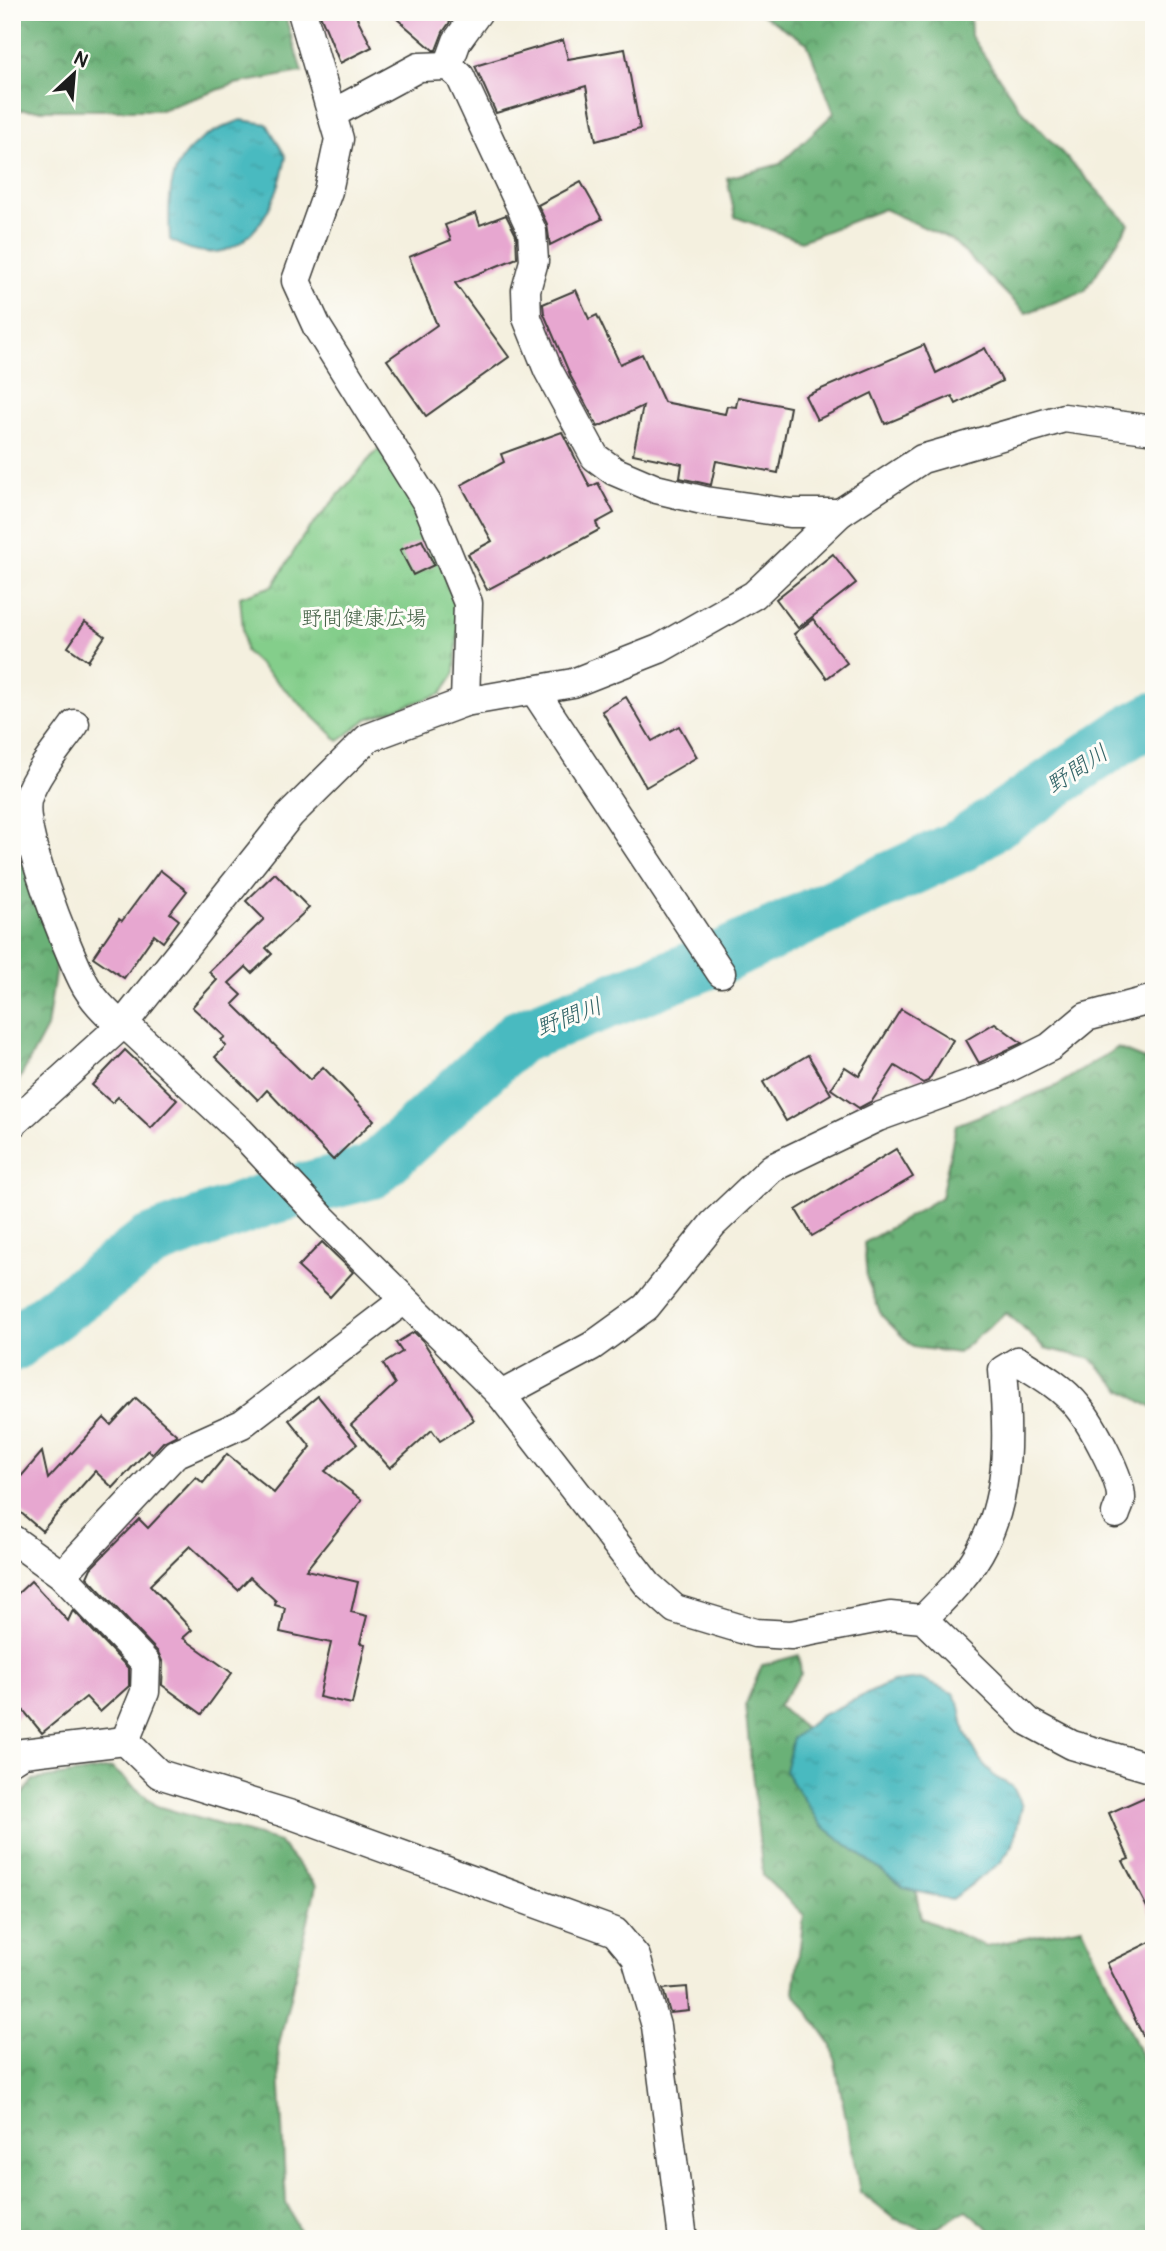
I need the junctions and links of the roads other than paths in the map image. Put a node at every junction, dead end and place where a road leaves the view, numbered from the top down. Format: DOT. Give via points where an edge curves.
graph roads {
  1 [pos="302,12"];
  2 [pos="478,12"];
  3 [pos="448,66"];
  4 [pos="331,114"];
  5 [pos="1154,430"];
  6 [pos="840,513"];
  7 [pos="534,690"];
  8 [pos="465,702"];
  9 [pos="75,724"];
  10 [pos="721,974"];
  11 [pos="1154,999"];
  12 [pos="122,1024"];
  13 [pos="12,1124"];
  14 [pos="404,1300"];
  15 [pos="501,1395"];
  16 [pos="1116,1514"];
  17 [pos="12,1539"];
  18 [pos="62,1575"];
  19 [pos="923,1619"];
  20 [pos="125,1741"];
  21 [pos="12,1760"];
  22 [pos="1154,1769"];
  23 [pos="683,2239"];
  1 -- 4 [label="street"];
  2 -- 3 [label="street" via="457,41"];
  3 -- 4 [label="street" via="419,67"];
  3 -- 6 [label="street" via="460,76 532,231 534,261 526,290 527,317 548,370 595,457 614,471 656,489 790,513"];
  4 -- 8 [label="street" via="339,139 328,191 296,281 317,327 428,503 468,604"];
  5 -- 6 [label="street" via="1064,418 922,459"];
  6 -- 7 [label="street" via="754,595 659,649 573,683"];
  7 -- 8 [label="street"];
  7 -- 10 [label="street"];
  8 -- 12 [label="street" via="368,738 290,815"];
  9 -- 12 [label="street" via="27,797 25,817 33,853 82,980 96,1002"];
  11 -- 15 [label="street" via="1086,1017 1050,1047 994,1075 878,1117 772,1168 713,1224 646,1307 592,1346"];
  12 -- 13 [label="street"];
  12 -- 14 [label="street" via="240,1131"];
  14 -- 15 [label="street"];
  14 -- 18 [label="street" via="242,1424 175,1454"];
  15 -- 19 [label="street" via="648,1585 675,1609 755,1633 791,1635 890,1616"];
  16 -- 19 [label="street" via="1121,1499 1096,1434 1077,1406 1052,1382 1018,1361 1003,1370 1007,1450 1000,1504 984,1546"];
  17 -- 18 [label="street"];
  18 -- 20 [label="street" via="146,1663 145,1692"];
  19 -- 22 [label="street" via="1029,1722 1072,1745"];
  20 -- 21 [label="street" via="23,1753"];
  20 -- 23 [label="street" via="159,1774 295,1816 615,1932 636,1957 656,2026"];
}
